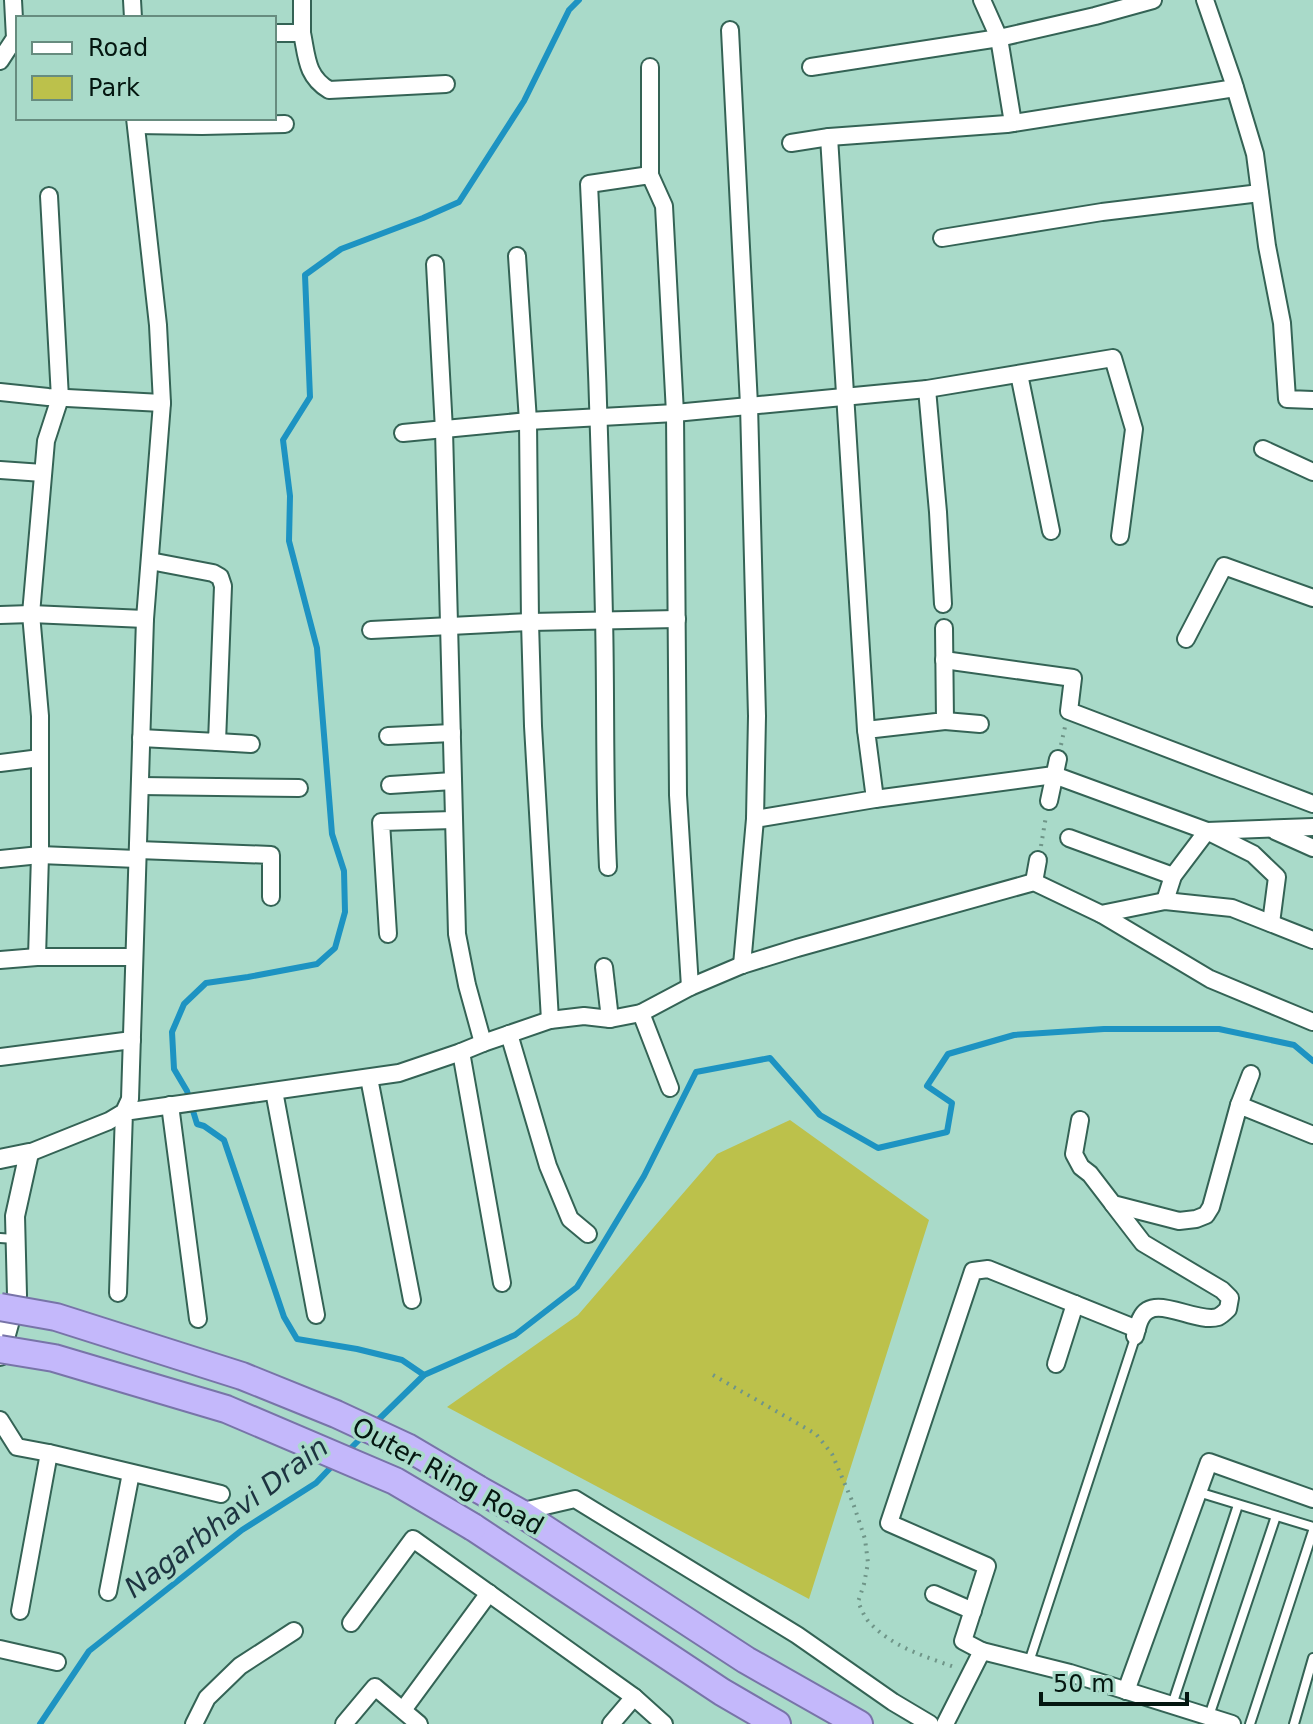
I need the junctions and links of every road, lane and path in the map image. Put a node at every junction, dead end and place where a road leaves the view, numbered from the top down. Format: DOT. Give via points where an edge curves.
graph roads {
  1 [pos="13,0"];
  2 [pos="302,0"];
  3 [pos="982,0"];
  4 [pos="1153,0"];
  5 [pos="1205,0"];
  6 [pos="1092,8"];
  7 [pos="730,30"];
  8 [pos="276,33"];
  9 [pos="302,33"];
  10 [pos="999,38"];
  11 [pos="0,61"];
  12 [pos="650,67"];
  13 [pos="811,67"];
  14 [pos="446,84"];
  15 [pos="1235,88"];
  16 [pos="135,121"];
  17 [pos="1013,123"];
  18 [pos="285,124"];
  19 [pos="829,137"];
  20 [pos="791,143"];
  21 [pos="650,175"];
  22 [pos="1260,193"];
  23 [pos="49,196"];
  24 [pos="942,238"];
  25 [pos="517,256"];
  26 [pos="435,264"];
  27 [pos="1019,374"];
  28 [pos="927,389"];
  29 [pos="0,392"];
  30 [pos="845,397"];
  31 [pos="60,398"];
  32 [pos="1313,400"];
  33 [pos="162,403"];
  34 [pos="749,405"];
  35 [pos="675,413"];
  36 [pos="600,417"];
  37 [pos="528,421"];
  38 [pos="444,430"];
  39 [pos="403,433"];
  40 [pos="1263,449"];
  41 [pos="0,470"];
  42 [pos="1313,472"];
  43 [pos="43,473"];
  44 [pos="1051,531"];
  45 [pos="1120,536"];
  46 [pos="150,561"];
  47 [pos="1313,598"];
  48 [pos="943,604"];
  49 [pos="31,614"];
  50 [pos="0,615"];
  51 [pos="145,619"];
  52 [pos="677,619"];
  53 [pos="530,622"];
  54 [pos="604,622"];
  55 [pos="448,627"];
  56 [pos="944,628"];
  57 [pos="371,630"];
  58 [pos="1186,639"];
  59 [pos="944,660"];
  60 [pos="1069,711"];
  61 [pos="945,721"];
  62 [pos="980,724"];
  63 [pos="866,730"];
  64 [pos="452,733"];
  65 [pos="388,736"];
  66 [pos="141,738"];
  67 [pos="217,742"];
  68 [pos="251,744"];
  69 [pos="40,758"];
  70 [pos="0,763"];
  71 [pos="1056,767"];
  72 [pos="453,781"];
  73 [pos="390,785"];
  74 [pos="140,786"];
  75 [pos="299,788"];
  76 [pos="875,799"];
  77 [pos="1049,801"];
  78 [pos="1313,804"];
  79 [pos="755,819"];
  80 [pos="454,820"];
  81 [pos="1313,827"];
  82 [pos="1270,829"];
  83 [pos="1207,831"];
  84 [pos="1069,838"];
  85 [pos="1313,848"];
  86 [pos="138,854"];
  87 [pos="40,855"];
  88 [pos="0,859"];
  89 [pos="1038,860"];
  90 [pos="608,867"];
  91 [pos="1173,876"];
  92 [pos="1034,882"];
  93 [pos="271,897"];
  94 [pos="1165,901"];
  95 [pos="1101,914"];
  96 [pos="1271,923"];
  97 [pos="388,934"];
  98 [pos="1313,940"];
  99 [pos="37,957"];
  100 [pos="134,957"];
  101 [pos="0,960"];
  102 [pos="742,965"];
  103 [pos="604,967"];
  104 [pos="690,987"];
  105 [pos="641,1013"];
  106 [pos="610,1019"];
  107 [pos="550,1020"];
  108 [pos="1313,1022"];
  109 [pos="509,1034"];
  110 [pos="132,1040"];
  111 [pos="483,1043"];
  112 [pos="461,1052"];
  113 [pos="0,1057"];
  114 [pos="1251,1074"];
  115 [pos="369,1078"];
  116 [pos="670,1088"];
  117 [pos="274,1091"];
  118 [pos="172,1105"];
  119 [pos="1239,1105"];
  120 [pos="124,1112"];
  121 [pos="1080,1120"];
  122 [pos="1313,1135"];
  123 [pos="29,1153"];
  124 [pos="0,1159"];
  125 [pos="1113,1204"];
  126 [pos="588,1234"];
  127 [pos="8,1238"];
  128 [pos="502,1283"];
  129 [pos="118,1293"];
  130 [pos="412,1300"];
  131 [pos="1075,1304"];
  132 [pos="0,1307"];
  133 [pos="316,1315"];
  134 [pos="198,1319"];
  135 [pos="1136,1333"];
  136 [pos="0,1349"];
  137 [pos="0,1356"];
  138 [pos="1056,1364"];
  139 [pos="713,1375"];
  140 [pos="0,1420"];
  141 [pos="49,1453"];
  142 [pos="131,1473"];
  143 [pos="1198,1492"];
  144 [pos="221,1494"];
  145 [pos="1313,1499"];
  146 [pos="1238,1505"];
  147 [pos="519,1512"];
  148 [pos="1276,1516"];
  149 [pos="1313,1529"];
  150 [pos="108,1592"];
  151 [pos="489,1593"];
  152 [pos="934,1594"];
  153 [pos="20,1611"];
  154 [pos="973,1611"];
  155 [pos="351,1623"];
  156 [pos="294,1631"];
  157 [pos="0,1649"];
  158 [pos="982,1651"];
  159 [pos="1313,1658"];
  160 [pos="57,1662"];
  161 [pos="1029,1662"];
  162 [pos="970,1673"];
  163 [pos="1126,1691"];
  164 [pos="634,1697"];
  165 [pos="1172,1706"];
  166 [pos="403,1710"];
  167 [pos="1209,1717"];
  168 [pos="194,1724"];
  169 [pos="344,1724"];
  170 [pos="419,1724"];
  171 [pos="611,1724"];
  172 [pos="664,1724"];
  173 [pos="777,1724"];
  174 [pos="859,1724"];
  175 [pos="930,1724"];
  176 [pos="945,1724"];
  177 [pos="1232,1724"];
  178 [pos="1250,1724"];
  179 [pos="1294,1724"];
  1 -- 11 [label="street" via="15,38"];
  2 -- 9 [label="street"];
  3 -- 10 [label="street"];
  4 -- 6 [label="street"];
  5 -- 15 [label="street"];
  6 -- 10 [label="street"];
  7 -- 34 [label="street"];
  8 -- 9 [label="street"];
  9 -- 14 [label="street" via="310,71 329,90"];
  10 -- 13 [label="street"];
  10 -- 17 [label="street"];
  12 -- 21 [label="street"];
  15 -- 17 [label="street"];
  15 -- 22 [label="street" via="1255,154"];
  16 -- 18 [label="street"];
  16 -- 33 [label="street"];
  17 -- 19 [label="street"];
  19 -- 20 [label="street"];
  19 -- 30 [label="street"];
  21 -- 35 [label="street" via="664,206"];
  21 -- 36 [label="street" via="589,184"];
  22 -- 24 [label="street"];
  22 -- 32 [label="street" via="1282,323 1287,399"];
  23 -- 31 [label="street"];
  25 -- 37 [label="street"];
  26 -- 38 [label="street"];
  27 -- 28 [label="street"];
  27 -- 44 [label="street"];
  27 -- 45 [label="street" via="1113,358 1134,429"];
  28 -- 30 [label="street"];
  28 -- 48 [label="street"];
  29 -- 31 [label="street"];
  30 -- 34 [label="street"];
  30 -- 63 [label="street"];
  31 -- 33 [label="street"];
  31 -- 43 [label="street" via="46,441"];
  33 -- 46 [label="street"];
  34 -- 35 [label="street"];
  34 -- 79 [label="street"];
  35 -- 36 [label="street"];
  35 -- 52 [label="street"];
  36 -- 37 [label="street"];
  36 -- 54 [label="street"];
  37 -- 38 [label="street"];
  37 -- 53 [label="street"];
  38 -- 39 [label="street"];
  38 -- 55 [label="street"];
  40 -- 42 [label="street"];
  41 -- 43 [label="street"];
  43 -- 49 [label="street"];
  46 -- 51 [label="street"];
  46 -- 67 [label="street" via="220,577"];
  47 -- 58 [label="street" via="1224,566"];
  49 -- 50 [label="street"];
  49 -- 51 [label="street"];
  49 -- 69 [label="street"];
  51 -- 66 [label="street"];
  52 -- 54 [label="street"];
  52 -- 104 [label="street" via="678,795"];
  53 -- 54 [label="street"];
  53 -- 55 [label="street"];
  53 -- 107 [label="street"];
  54 -- 90 [label="street"];
  55 -- 57 [label="street"];
  55 -- 64 [label="street"];
  56 -- 59 [label="street"];
  59 -- 60 [label="street" via="1073,678"];
  59 -- 61 [label="street"];
  60 -- 71 [label="path"];
  60 -- 78 [label="street"];
  61 -- 62 [label="street"];
  61 -- 63 [label="street"];
  63 -- 76 [label="street"];
  64 -- 65 [label="street"];
  64 -- 72 [label="street"];
  66 -- 67 [label="street"];
  66 -- 74 [label="street"];
  67 -- 68 [label="street"];
  69 -- 70 [label="street"];
  69 -- 87 [label="street"];
  71 -- 76 [label="street"];
  71 -- 77 [label="street"];
  71 -- 83 [label="street"];
  72 -- 73 [label="street"];
  72 -- 80 [label="street"];
  74 -- 75 [label="street"];
  74 -- 86 [label="street"];
  76 -- 79 [label="street"];
  77 -- 89 [label="path"];
  79 -- 102 [label="street"];
  80 -- 97 [label="street" via="381,822"];
  80 -- 111 [label="street" via="457,934"];
  81 -- 82 [label="street"];
  82 -- 83 [label="street"];
  82 -- 85 [label="street"];
  83 -- 91 [label="street"];
  83 -- 96 [label="street" via="1253,854 1277,877"];
  84 -- 91 [label="street"];
  86 -- 87 [label="street"];
  86 -- 93 [label="street" via="271,855"];
  86 -- 100 [label="street"];
  87 -- 88 [label="street"];
  87 -- 99 [label="street"];
  89 -- 92 [label="street"];
  91 -- 94 [label="street"];
  92 -- 95 [label="street"];
  92 -- 102 [label="street"];
  94 -- 95 [label="street"];
  94 -- 96 [label="street" via="1232,908"];
  95 -- 108 [label="street" via="1210,979"];
  96 -- 98 [label="street"];
  99 -- 100 [label="street"];
  99 -- 101 [label="street"];
  100 -- 110 [label="street"];
  102 -- 104 [label="street"];
  103 -- 106 [label="street"];
  104 -- 105 [label="street"];
  105 -- 106 [label="street"];
  105 -- 116 [label="street"];
  106 -- 107 [label="street"];
  107 -- 109 [label="street"];
  109 -- 111 [label="street"];
  109 -- 126 [label="street" via="548,1166 570,1219"];
  110 -- 113 [label="street"];
  110 -- 120 [label="street" via="130,1099"];
  111 -- 112 [label="street"];
  112 -- 115 [label="street"];
  112 -- 128 [label="street"];
  114 -- 119 [label="street"];
  115 -- 117 [label="street"];
  115 -- 130 [label="street"];
  117 -- 118 [label="street"];
  117 -- 133 [label="street"];
  118 -- 120 [label="street"];
  118 -- 134 [label="street"];
  119 -- 122 [label="street"];
  119 -- 125 [label="street" via="1206,1215 1179,1221"];
  120 -- 123 [label="street"];
  120 -- 129 [label="street"];
  121 -- 125 [label="street" via="1074,1154"];
  123 -- 124 [label="street"];
  123 -- 127 [label="street"];
  125 -- 135 [label="street" via="1143,1243 1230,1298 1228,1309 1218,1317 1158,1306 1147,1310"];
  127 -- 137 [label="street" via="17,1295"];
  131 -- 135 [label="street"];
  131 -- 138 [label="street"];
  131 -- 154 [label="street" via="988,1269 973,1271 889,1523 987,1566"];
  132 -- 147 [label="highway, Outer Ring Road, bridge" via="56,1317 242,1376 393,1440"];
  135 -- 161 [label="lane"];
  136 -- 173 [label="highway, Outer Ring Road, bridge" via="54,1358 226,1409 395,1481"];
  139 -- 162 [label="path" via="816,1434 832,1454 865,1539 868,1563 858,1602 868,1622 902,1646"];
  140 -- 141 [label="street" via="17,1447"];
  141 -- 142 [label="street"];
  141 -- 153 [label="street"];
  142 -- 144 [label="street"];
  142 -- 150 [label="street"];
  143 -- 145 [label="street" via="1209,1462"];
  143 -- 146 [label="lane"];
  143 -- 163 [label="street"];
  146 -- 148 [label="lane"];
  146 -- 165 [label="lane"];
  147 -- 174 [label="highway, Outer Ring Road" via="746,1660"];
  147 -- 175 [label="street" via="575,1499"];
  148 -- 149 [label="lane"];
  148 -- 167 [label="lane"];
  149 -- 178 [label="lane"];
  151 -- 155 [label="street" via="413,1539"];
  151 -- 164 [label="street"];
  151 -- 166 [label="street"];
  152 -- 154 [label="street"];
  154 -- 158 [label="street" via="963,1641"];
  156 -- 168 [label="street" via="240,1666 207,1698"];
  157 -- 160 [label="street"];
  158 -- 161 [label="street"];
  158 -- 162 [label="street"];
  159 -- 179 [label="lane"];
  161 -- 163 [label="street"];
  162 -- 176 [label="street"];
  163 -- 165 [label="street"];
  164 -- 171 [label="street"];
  164 -- 172 [label="street"];
  165 -- 167 [label="street"];
  166 -- 169 [label="street" via="375,1687"];
  166 -- 170 [label="street"];
  167 -- 177 [label="street"];
}
